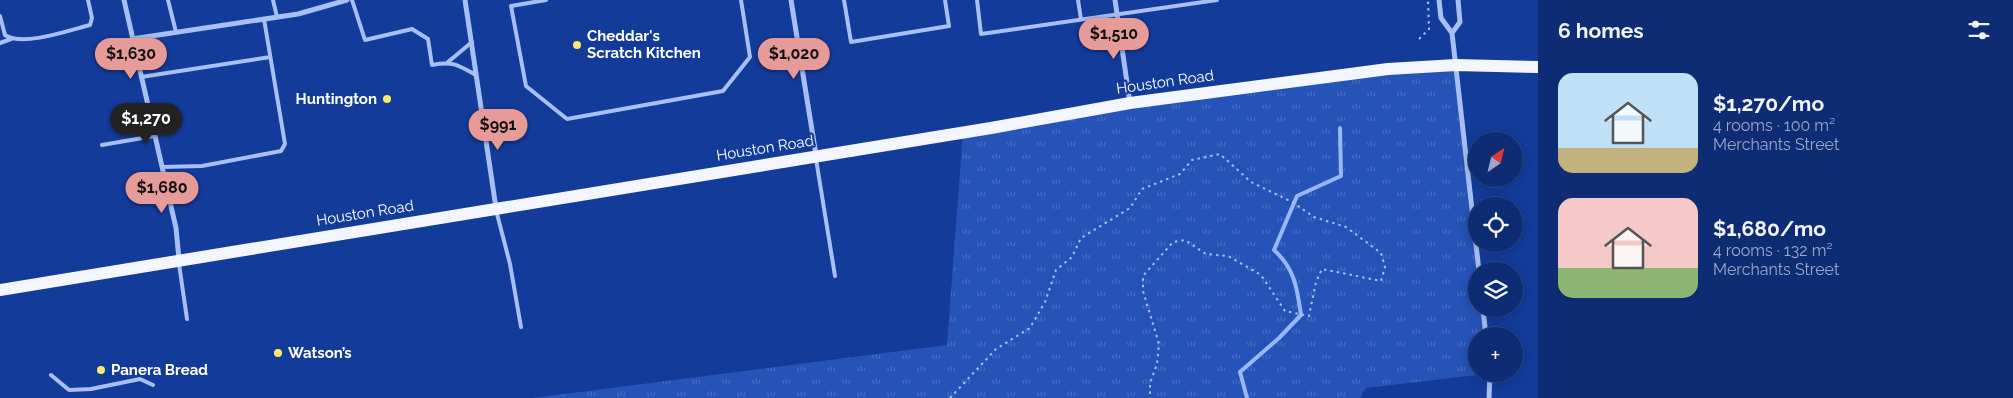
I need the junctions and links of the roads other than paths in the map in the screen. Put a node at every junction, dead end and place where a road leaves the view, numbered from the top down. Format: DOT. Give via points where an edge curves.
graph roads {
  1 [pos="88,0"];
  2 [pos="124,0"];
  3 [pos="168,0"];
  4 [pos="273,0"];
  5 [pos="347,0"];
  6 [pos="352,0"];
  7 [pos="465,0"];
  8 [pos="546,0"];
  9 [pos="741,0"];
  10 [pos="791,0"];
  11 [pos="844,0"];
  12 [pos="945,0"];
  13 [pos="977,0"];
  14 [pos="1078,0"];
  15 [pos="1115,0"];
  16 [pos="1217,0"];
  17 [pos="1439,0"];
  18 [pos="1458,0"];
  19 [pos="1117,15"];
  20 [pos="0,16"];
  21 [pos="277,17"];
  22 [pos="264,19"];
  23 [pos="1081,20"];
  24 [pos="176,32"];
  25 [pos="1452,33"];
  26 [pos="11,39"];
  27 [pos="132,39"];
  28 [pos="472,42"];
  29 [pos="0,43"];
  30 [pos="270,57"];
  31 [pos="448,62"];
  32 [pos="1456,65"];
  33 [pos="1538,67"];
  34 [pos="477,76"];
  35 [pos="141,77"];
  36 [pos="1130,103"];
  37 [pos="154,136"];
  38 [pos="102,145"];
  39 [pos="816,156"];
  40 [pos="162,167"];
  41 [pos="496,208"];
  42 [pos="179,259"];
  43 [pos="1478,262"];
  44 [pos="835,276"];
  45 [pos="0,290"];
  46 [pos="187,319"];
  47 [pos="520,328"];
  48 [pos="51,375"];
  49 [pos="1490,382"];
  50 [pos="153,385"];
  51 [pos="1489,398"];
  1 -- 26 [label="lane" via="92,18 90,25 36,38"];
  2 -- 27 [label="street"];
  3 -- 24 [label="lane"];
  4 -- 21 [label="lane"];
  5 -- 21 [label="street"];
  6 -- 31 [label="lane" via="365,40 412,30 428,39 432,65"];
  7 -- 28 [label="street"];
  8 -- 9 [label="lane" via="511,6 526,86 567,118 723,91 750,57"];
  10 -- 39 [label="street"];
  11 -- 12 [label="lane" via="851,42 949,26"];
  13 -- 23 [label="lane" via="981,34"];
  14 -- 23 [label="lane"];
  15 -- 19 [label="street"];
  16 -- 19 [label="lane"];
  17 -- 25 [label="street" via="1440,18"];
  18 -- 25 [label="street" via="1460,22"];
  19 -- 23 [label="lane"];
  19 -- 36 [label="street"];
  20 -- 26 [label="lane" via="5,35"];
  21 -- 22 [label="street"];
  22 -- 24 [label="street"];
  22 -- 30 [label="lane"];
  24 -- 27 [label="street"];
  25 -- 32 [label="street"];
  26 -- 29 [label="lane"];
  27 -- 35 [label="street"];
  28 -- 31 [label="lane"];
  28 -- 34 [label="street"];
  30 -- 35 [label="lane"];
  30 -- 40 [label="lane" via="285,144 281,151 202,166"];
  31 -- 34 [label="lane"];
  32 -- 33 [label="main road, Houston Road"];
  32 -- 36 [label="main road, Houston Road" via="1388,69"];
  32 -- 43 [label="street"];
  34 -- 41 [label="street"];
  35 -- 37 [label="street"];
  36 -- 39 [label="main road, Houston Road"];
  37 -- 38 [label="lane"];
  37 -- 40 [label="street"];
  39 -- 41 [label="main road, Houston Road"];
  39 -- 44 [label="lane"];
  40 -- 42 [label="street" via="176,228"];
  41 -- 42 [label="main road, Houston Road"];
  41 -- 47 [label="lane" via="510,264"];
  42 -- 45 [label="main road, Houston Road"];
  42 -- 46 [label="lane"];
  48 -- 50 [label="lane" via="69,390 91,389 140,378"];
  49 -- 51 [label="street"];
}
